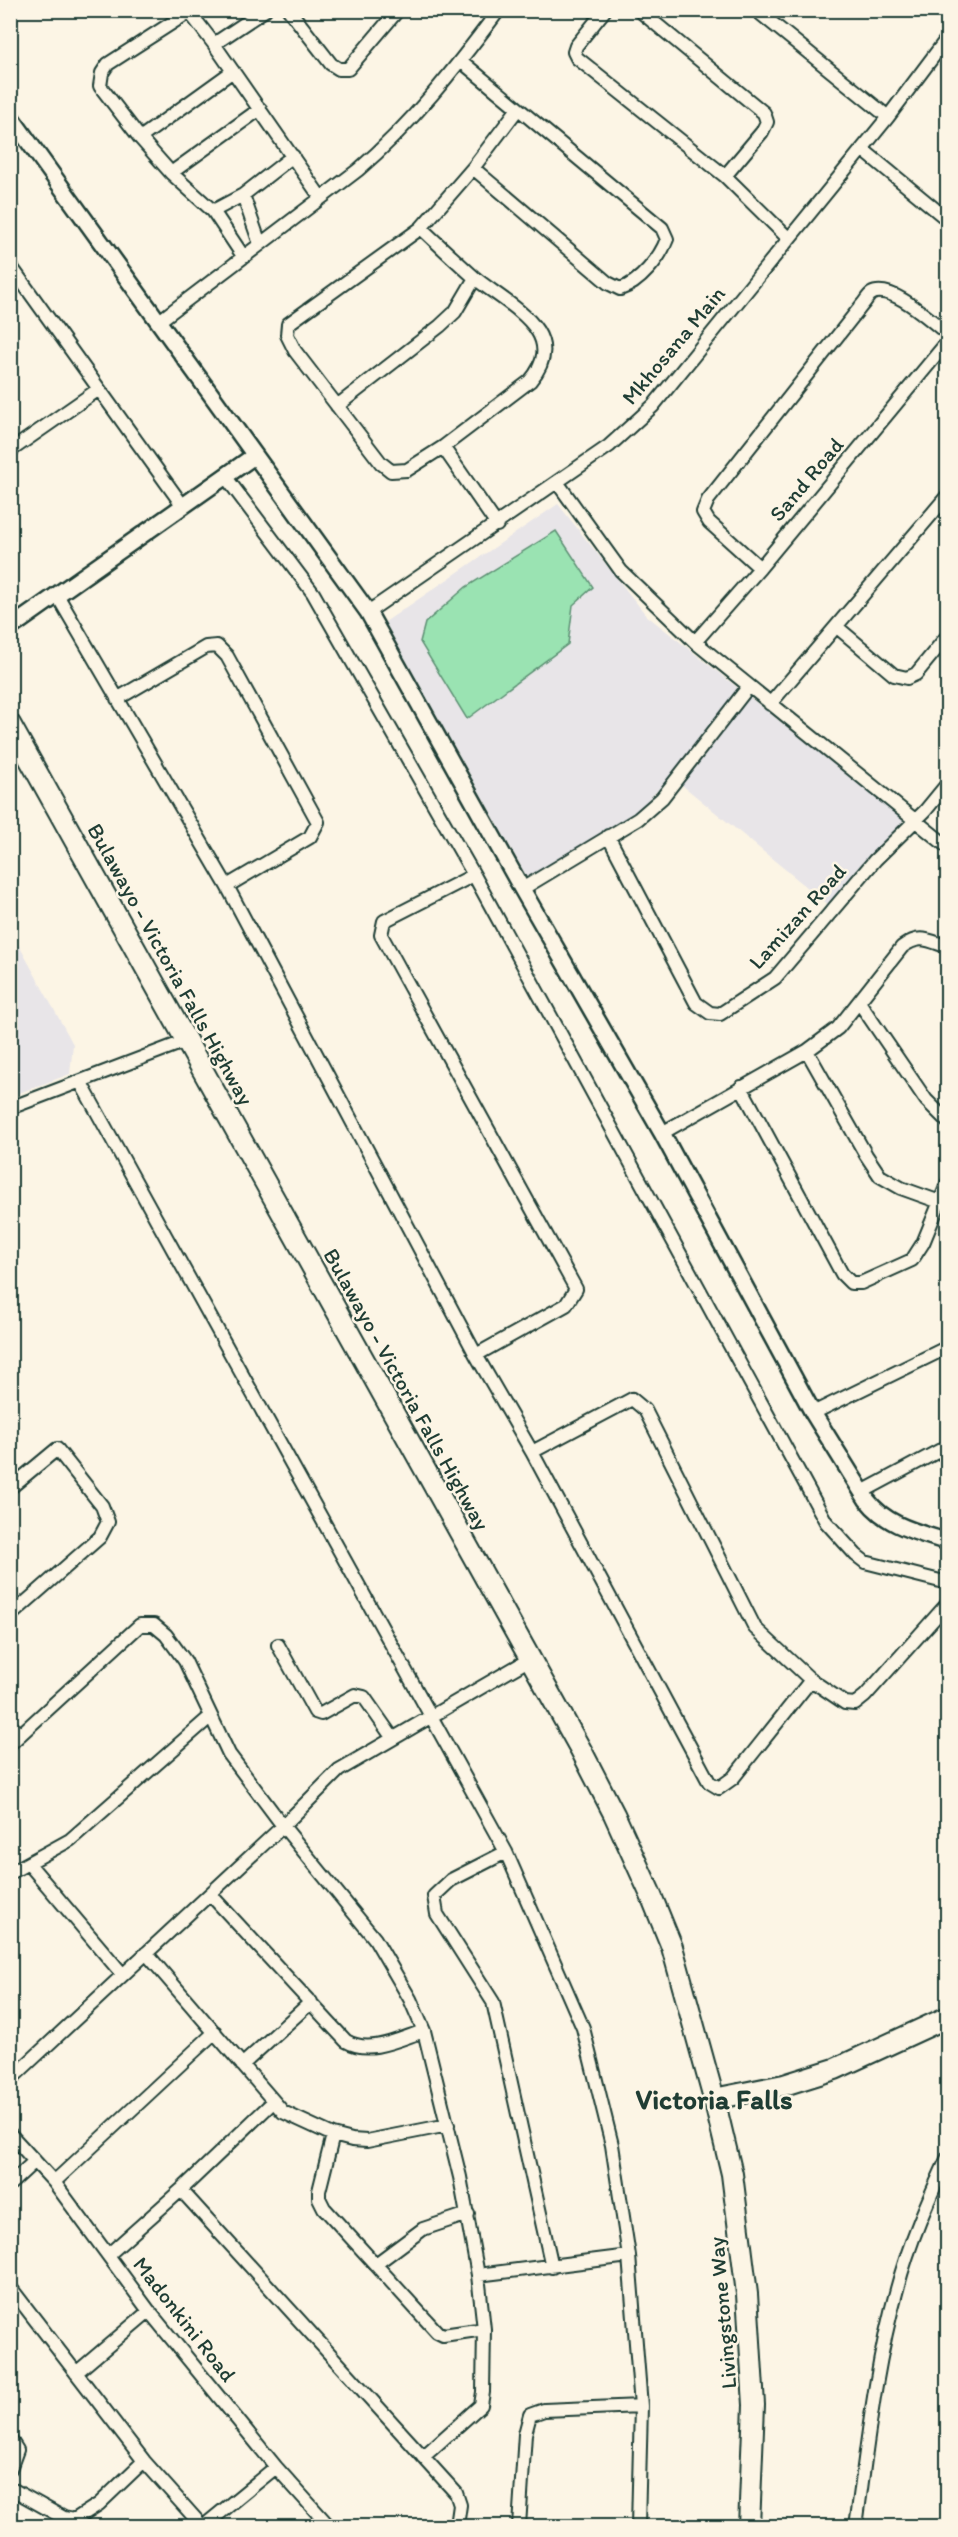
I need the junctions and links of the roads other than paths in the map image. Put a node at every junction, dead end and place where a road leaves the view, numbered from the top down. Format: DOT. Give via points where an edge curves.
graph roads {
  1 [pos="265,10"];
  2 [pos="289,10"];
  3 [pos="398,10"];
  4 [pos="499,10"];
  5 [pos="605,10"];
  6 [pos="639,10"];
  7 [pos="188,11"];
  8 [pos="762,12"];
  9 [pos="948,38"];
  10 [pos="214,44"];
  11 [pos="461,60"];
  12 [pos="233,71"];
  13 [pos="260,109"];
  14 [pos="517,110"];
  15 [pos="10,116"];
  16 [pos="888,117"];
  17 [pos="140,138"];
  18 [pos="862,149"];
  19 [pos="293,156"];
  20 [pos="473,168"];
  21 [pos="171,172"];
  22 [pos="725,176"];
  23 [pos="243,195"];
  24 [pos="321,198"];
  25 [pos="213,211"];
  26 [pos="946,215"];
  27 [pos="421,228"];
  28 [pos="788,238"];
  29 [pos="260,244"];
  30 [pos="243,256"];
  31 [pos="10,265"];
  32 [pos="475,278"];
  33 [pos="158,322"];
  34 [pos="948,334"];
  35 [pos="948,341"];
  36 [pos="99,389"];
  37 [pos="338,406"];
  38 [pos="443,447"];
  39 [pos="10,451"];
  40 [pos="254,456"];
  41 [pos="225,476"];
  42 [pos="557,482"];
  43 [pos="948,495"];
  44 [pos="183,506"];
  45 [pos="497,525"];
  46 [pos="760,568"];
  47 [pos="57,596"];
  48 [pos="368,612"];
  49 [pos="837,627"];
  50 [pos="10,628"];
  51 [pos="948,635"];
  52 [pos="695,642"];
  53 [pos="749,686"];
  54 [pos="117,699"];
  55 [pos="770,704"];
  56 [pos="10,724"];
  57 [pos="948,783"];
  58 [pos="916,820"];
  59 [pos="608,836"];
  60 [pos="948,847"];
  61 [pos="474,875"];
  62 [pos="226,886"];
  63 [pos="522,890"];
  64 [pos="948,947"];
  65 [pos="859,1002"];
  66 [pos="186,1041"];
  67 [pos="807,1051"];
  68 [pos="81,1083"];
  69 [pos="741,1087"];
  70 [pos="10,1108"];
  71 [pos="948,1122"];
  72 [pos="662,1133"];
  73 [pos="948,1182"];
  74 [pos="940,1202"];
  75 [pos="948,1347"];
  76 [pos="476,1355"];
  77 [pos="813,1413"];
  78 [pos="948,1446"];
  79 [pos="532,1452"];
  80 [pos="10,1488"];
  81 [pos="862,1492"];
  82 [pos="948,1542"];
  83 [pos="948,1583"];
  84 [pos="948,1603"];
  85 [pos="10,1616"];
  86 [pos="278,1645"];
  87 [pos="530,1659"];
  88 [pos="811,1680"];
  89 [pos="430,1715"];
  90 [pos="211,1716"];
  91 [pos="10,1725"];
  92 [pos="392,1737"];
  93 [pos="15,1740"];
  94 [pos="283,1826"];
  95 [pos="506,1852"];
  96 [pos="29,1864"];
  97 [pos="10,1873"];
  98 [pos="210,1894"];
  99 [pos="146,1953"];
  100 [pos="123,1975"];
  101 [pos="311,2002"];
  102 [pos="948,2017"];
  103 [pos="424,2031"];
  104 [pos="215,2032"];
  105 [pos="242,2065"];
  106 [pos="10,2080"];
  107 [pos="714,2098"];
  108 [pos="273,2102"];
  109 [pos="448,2124"];
  110 [pos="10,2134"];
  111 [pos="333,2135"];
  112 [pos="948,2157"];
  113 [pos="35,2161"];
  114 [pos="54,2182"];
  115 [pos="10,2184"];
  116 [pos="181,2190"];
  117 [pos="468,2214"];
  118 [pos="108,2255"];
  119 [pos="629,2256"];
  120 [pos="376,2264"];
  121 [pos="552,2267"];
  122 [pos="478,2275"];
  123 [pos="10,2287"];
  124 [pos="149,2311"];
  125 [pos="484,2329"];
  126 [pos="76,2373"];
  127 [pos="641,2406"];
  128 [pos="10,2439"];
  129 [pos="423,2457"];
  130 [pos="144,2461"];
  131 [pos="276,2467"];
  132 [pos="10,2469"];
  133 [pos="10,2488"];
  134 [pos="203,2526"];
  135 [pos="329,2526"];
  136 [pos="457,2526"];
  137 [pos="519,2526"];
  138 [pos="638,2526"];
  139 [pos="749,2526"];
  140 [pos="856,2526"];
  1 -- 10 [label="street"];
  2 -- 3 [label="street" via="332,64 348,69"];
  4 -- 11 [label="street"];
  5 -- 22 [label="street" via="576,46 577,58"];
  6 -- 22 [label="street" via="764,113 767,122 762,132"];
  7 -- 10 [label="street"];
  7 -- 17 [label="street" via="108,64 102,73 100,86"];
  8 -- 16 [label="street"];
  9 -- 16 [label="street, Mkhosana Main"];
  10 -- 12 [label="street"];
  11 -- 14 [label="street"];
  11 -- 24 [label="street" via="386,146"];
  12 -- 13 [label="street"];
  12 -- 17 [label="street"];
  13 -- 19 [label="street"];
  13 -- 21 [label="street"];
  14 -- 20 [label="street"];
  14 -- 20 [label="street" via="662,228 667,239 662,251 631,286 620,289"];
  15 -- 33 [label="street"];
  16 -- 18 [label="street, Mkhosana Main"];
  17 -- 21 [label="street"];
  18 -- 26 [label="street"];
  18 -- 28 [label="street, Mkhosana Main"];
  19 -- 23 [label="street"];
  19 -- 24 [label="street"];
  20 -- 27 [label="street"];
  21 -- 25 [label="street"];
  22 -- 28 [label="street"];
  23 -- 25 [label="street"];
  23 -- 29 [label="street"];
  24 -- 29 [label="street"];
  25 -- 30 [label="street"];
  27 -- 32 [label="street"];
  27 -- 37 [label="street" via="288,324 287,335 295,351"];
  28 -- 42 [label="street, Mkhosana Main" via="653,406 609,446"];
  29 -- 30 [label="street"];
  30 -- 33 [label="street"];
  31 -- 36 [label="street"];
  32 -- 37 [label="street" via="455,312"];
  32 -- 38 [label="street" via="533,323 545,355 541,369 531,381"];
  33 -- 40 [label="street"];
  34 -- 46 [label="street" via="897,296 871,294 862,305 708,500 703,512"];
  35 -- 46 [label="street, Sand Road"];
  36 -- 39 [label="street"];
  36 -- 44 [label="street"];
  37 -- 38 [label="street" via="391,471 407,470"];
  38 -- 45 [label="street"];
  40 -- 41 [label="street"];
  40 -- 48 [label="street"];
  41 -- 44 [label="street"];
  41 -- 61 [label="street" via="313,593"];
  42 -- 45 [label="street, Mkhosana Main"];
  42 -- 52 [label="street" via="621,570"];
  43 -- 49 [label="street"];
  44 -- 47 [label="street"];
  45 -- 48 [label="street, Mkhosana Main"];
  46 -- 52 [label="street, Sand Road"];
  47 -- 50 [label="street"];
  47 -- 54 [label="street"];
  48 -- 63 [label="street"];
  49 -- 51 [label="street" via="894,675 906,678 916,674"];
  49 -- 55 [label="street"];
  52 -- 53 [label="street"];
  53 -- 55 [label="street"];
  53 -- 59 [label="street" via="662,798 638,819"];
  54 -- 62 [label="street"];
  54 -- 62 [label="street" via="206,647 217,646 226,656 318,822 310,837"];
  55 -- 58 [label="street"];
  56 -- 66 [label="main road, Bulawayo - Victoria Falls Highway"];
  57 -- 58 [label="street, Lamizan Road"];
  58 -- 59 [label="street, Lamizan Road" via="875,860 775,978 720,1014 702,1010 696,1003"];
  58 -- 60 [label="street"];
  59 -- 63 [label="street"];
  61 -- 76 [label="street" via="384,921 381,935 576,1289 566,1305"];
  61 -- 83 [label="street" via="826,1522 866,1562"];
  62 -- 76 [label="street"];
  63 -- 72 [label="street"];
  64 -- 65 [label="street" via="921,938 911,941"];
  65 -- 67 [label="street" via="838,1028"];
  65 -- 71 [label="street" via="926,1101"];
  66 -- 68 [label="street"];
  66 -- 87 [label="main road, Bulawayo - Victoria Falls Highway"];
  67 -- 69 [label="street"];
  67 -- 74 [label="street" via="880,1176"];
  68 -- 70 [label="street"];
  68 -- 89 [label="street"];
  69 -- 72 [label="street"];
  69 -- 74 [label="street" via="842,1274 851,1283 856,1285 912,1260"];
  72 -- 77 [label="street"];
  73 -- 74 [label="street"];
  75 -- 77 [label="street"];
  76 -- 79 [label="street"];
  77 -- 81 [label="street"];
  78 -- 81 [label="street"];
  79 -- 88 [label="street" via="632,1399 645,1410 756,1628"];
  79 -- 88 [label="street" via="709,1782 719,1788 733,1778"];
  80 -- 85 [label="street" via="57,1449 102,1506 108,1522 100,1537"];
  81 -- 82 [label="street" via="876,1512 889,1521"];
  84 -- 88 [label="street" via="855,1704 845,1703"];
  86 -- 92 [label="street" via="315,1713 321,1714 355,1695 364,1696"];
  87 -- 89 [label="street"];
  87 -- 107 [label="main road, Bulawayo - Victoria Falls Highway" via="609,1805 650,1893 672,1947"];
  89 -- 92 [label="street"];
  89 -- 95 [label="street"];
  90 -- 93 [label="street" via="185,1661 166,1635 154,1624 140,1625"];
  90 -- 94 [label="street" via="229,1754"];
  90 -- 96 [label="street" via="70,1840"];
  91 -- 93 [label="street"];
  92 -- 94 [label="street" via="339,1770"];
  94 -- 98 [label="street"];
  94 -- 103 [label="street" via="375,1939"];
  95 -- 119 [label="street" via="583,2028 612,2145"];
  95 -- 121 [label="street" via="451,1880 434,1896 437,1914 493,2002"];
  96 -- 97 [label="street"];
  96 -- 100 [label="street"];
  98 -- 99 [label="street"];
  98 -- 101 [label="street"];
  99 -- 100 [label="street"];
  99 -- 104 [label="street"];
  100 -- 106 [label="street"];
  101 -- 103 [label="street" via="346,2041 357,2047 374,2047"];
  101 -- 105 [label="street"];
  102 -- 107 [label="main road" via="836,2069 784,2085"];
  103 -- 109 [label="street"];
  104 -- 105 [label="street"];
  104 -- 114 [label="street"];
  105 -- 108 [label="street"];
  107 -- 139 [label="main road, Livingstone Way" via="732,2174 747,2294 754,2406"];
  108 -- 111 [label="street" via="283,2112"];
  108 -- 116 [label="street"];
  109 -- 111 [label="street" via="367,2141"];
  109 -- 117 [label="street"];
  110 -- 113 [label="street, Madonkini Road"];
  111 -- 120 [label="street" via="319,2198 327,2212"];
  112 -- 140 [label="street" via="916,2229 894,2299 878,2371"];
  113 -- 114 [label="street, Madonkini Road"];
  113 -- 115 [label="street"];
  114 -- 118 [label="street, Madonkini Road"];
  116 -- 118 [label="street"];
  116 -- 129 [label="street"];
  117 -- 120 [label="street" via="423,2229"];
  117 -- 122 [label="street"];
  118 -- 124 [label="street, Madonkini Road"];
  119 -- 121 [label="street"];
  119 -- 127 [label="street"];
  120 -- 125 [label="street" via="440,2335"];
  121 -- 122 [label="street"];
  122 -- 125 [label="street"];
  123 -- 126 [label="street"];
  124 -- 126 [label="street"];
  124 -- 131 [label="street, Madonkini Road"];
  125 -- 129 [label="street" via="480,2406"];
  126 -- 130 [label="street"];
  127 -- 137 [label="street" via="544,2410 530,2415 525,2434"];
  127 -- 138 [label="street"];
  128 -- 132 [label="street" via="17,2450"];
  129 -- 136 [label="street" via="456,2493 460,2505"];
  130 -- 133 [label="street" via="99,2504 74,2520 63,2518"];
  130 -- 134 [label="street"];
  131 -- 134 [label="street"];
  131 -- 135 [label="street, Madonkini Road"];
}
